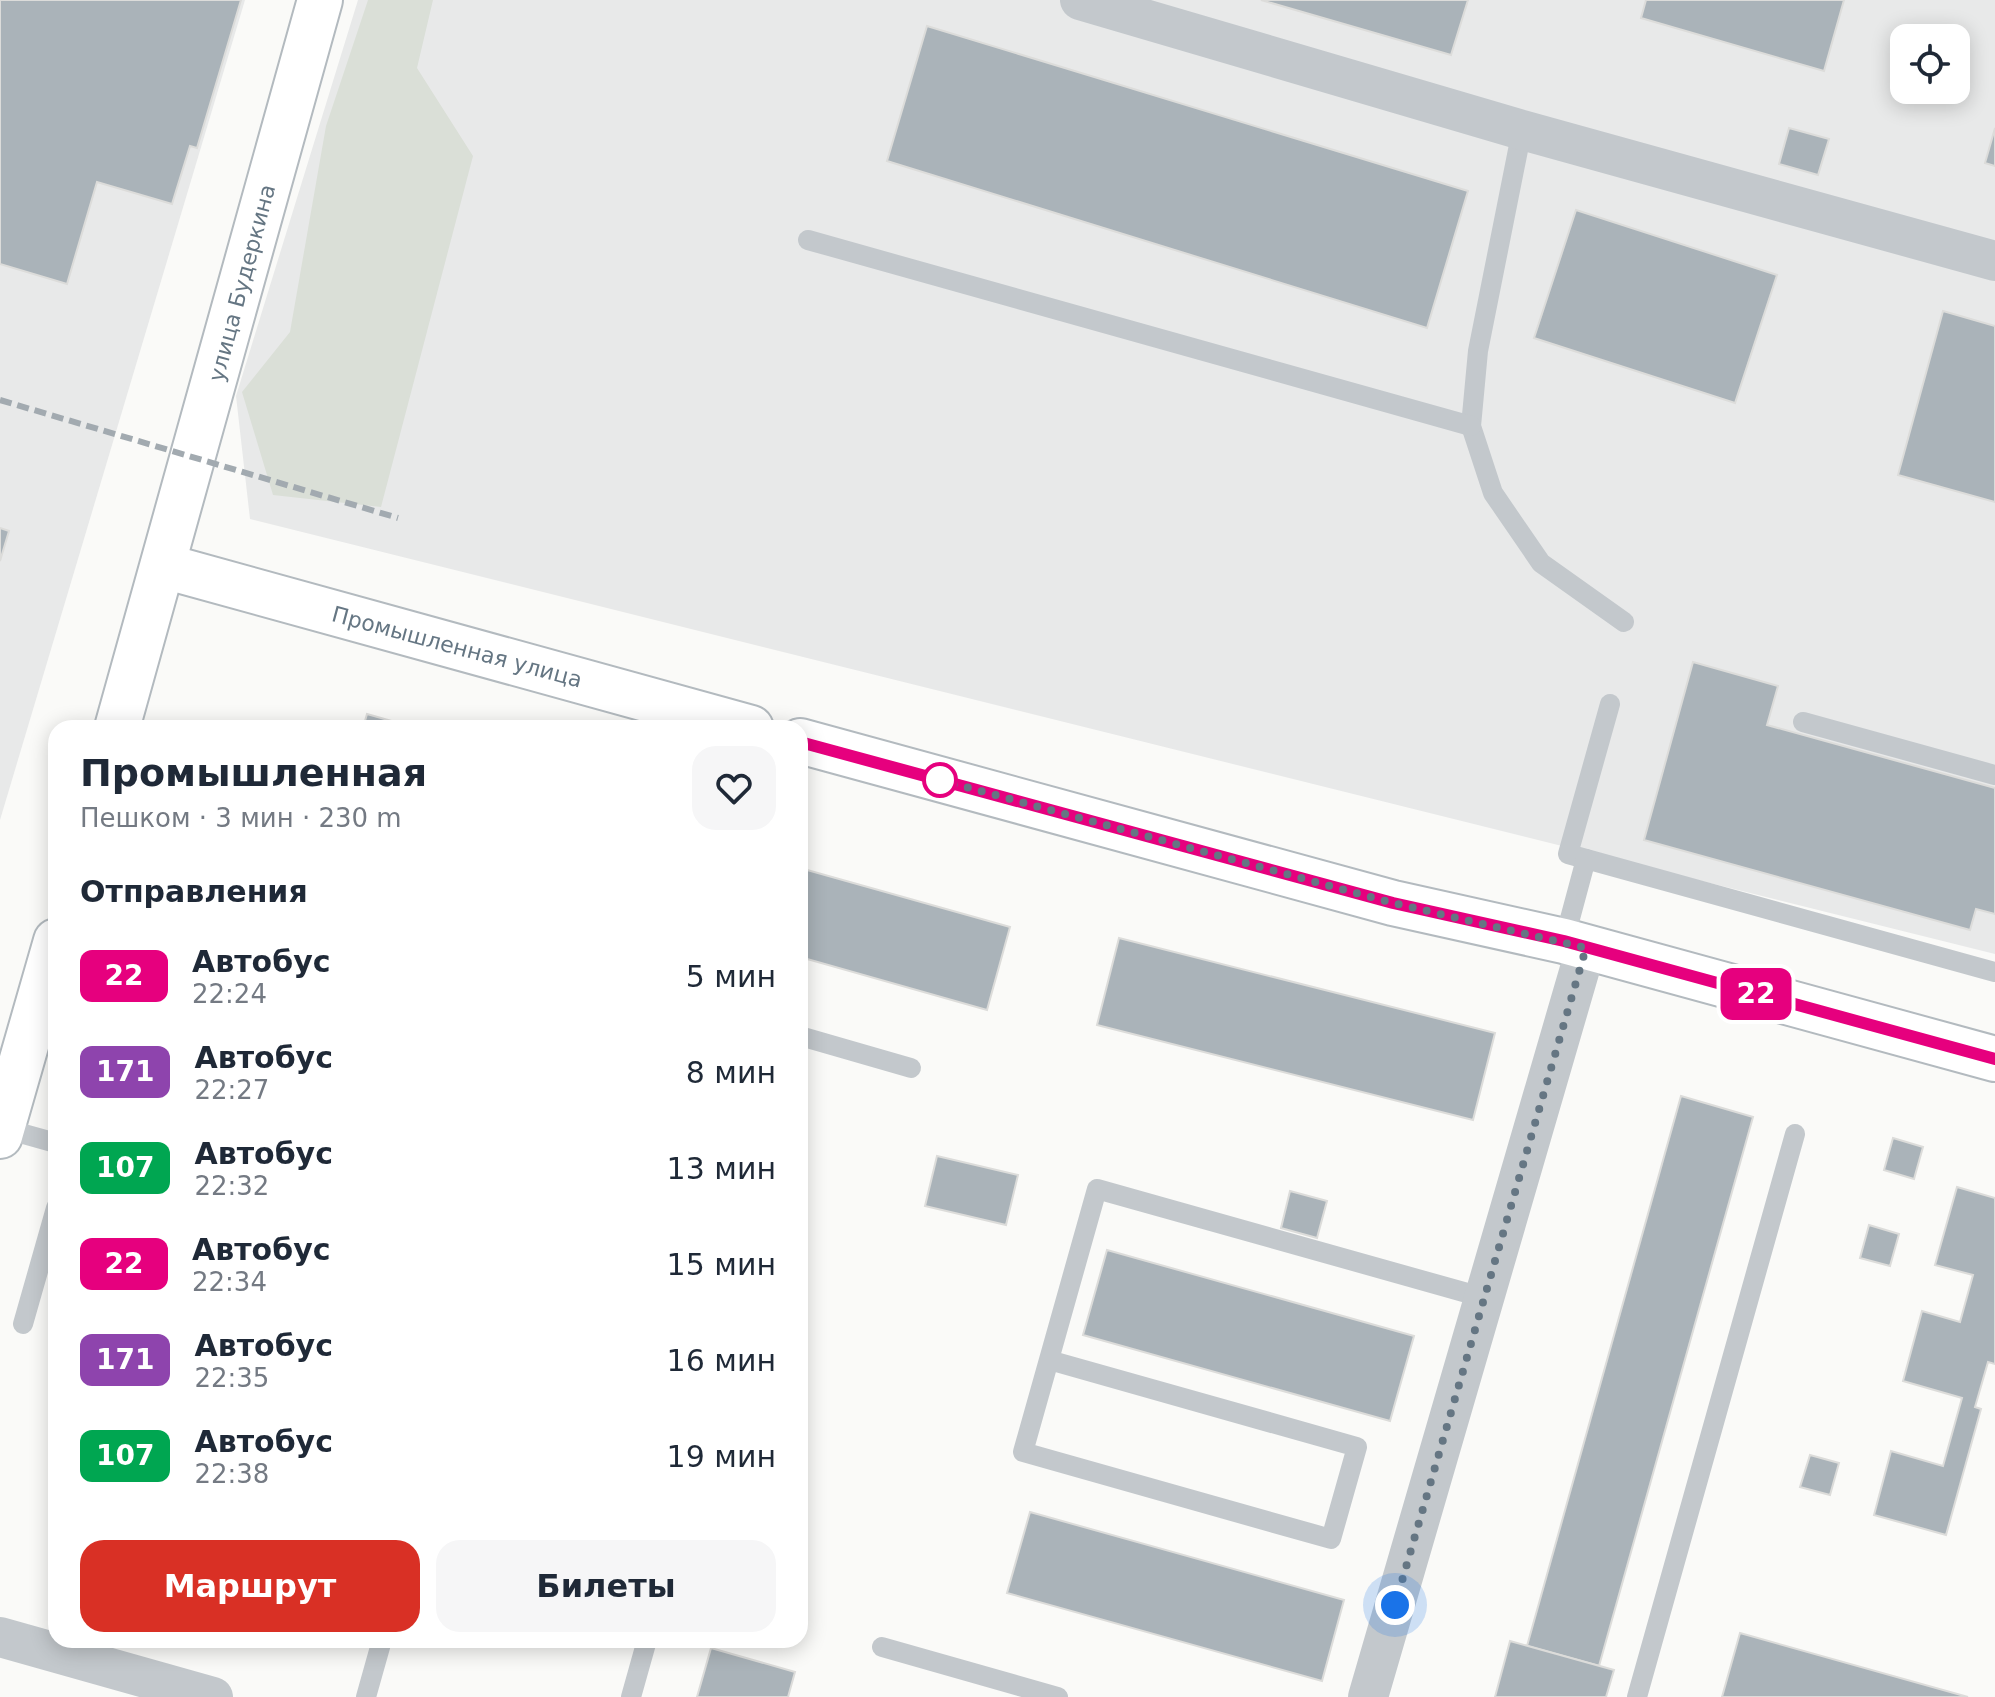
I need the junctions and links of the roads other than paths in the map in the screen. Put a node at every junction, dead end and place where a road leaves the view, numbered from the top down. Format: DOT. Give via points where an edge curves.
graph roads {
  1 [pos="320,0"];
  2 [pos="1080,0"];
  3 [pos="1522,130"];
  4 [pos="808,240"];
  5 [pos="1995,261"];
  6 [pos="1471,426"];
  7 [pos="164,566"];
  8 [pos="1624,622"];
  9 [pos="1610,704"];
  10 [pos="119,720"];
  11 [pos="698,720"];
  12 [pos="1803,722"];
  13 [pos="808,743"];
  14 [pos="1995,775"];
  15 [pos="1586,859"];
  16 [pos="1575,945"];
  17 [pos="48,969"];
  18 [pos="1995,972"];
  19 [pos="808,1038"];
  20 [pos="1995,1059"];
  21 [pos="911,1068"];
  22 [pos="1,1132"];
  23 [pos="1795,1134"];
  24 [pos="48,1141"];
  25 [pos="48,1236"];
  26 [pos="1485,1298"];
  27 [pos="23,1324"];
  28 [pos="1049,1360"];
  29 [pos="0,1637"];
  30 [pos="882,1647"];
  31 [pos="380,1648"];
  32 [pos="645,1648"];
  33 [pos="213,1697"];
  34 [pos="366,1697"];
  35 [pos="631,1697"];
  36 [pos="1058,1697"];
  37 [pos="1368,1697"];
  38 [pos="1637,1697"];
  1 -- 7 [label="main road, улица Будеркина"];
  2 -- 3 [label="street"];
  3 -- 5 [label="street"];
  3 -- 6 [label="lane" via="1478,351"];
  4 -- 6 [label="lane"];
  6 -- 8 [label="lane" via="1493,493 1541,563"];
  7 -- 10 [label="main road, улица Будеркина"];
  7 -- 11 [label="main road, Промышленная улица"];
  9 -- 15 [label="lane" via="1568,854"];
  12 -- 14 [label="lane"];
  13 -- 16 [label="main road" via="1393,903"];
  15 -- 16 [label="lane"];
  15 -- 18 [label="lane"];
  16 -- 20 [label="main road"];
  16 -- 26 [label="street"];
  17 -- 22 [label="main road"];
  19 -- 21 [label="lane"];
  22 -- 24 [label="lane"];
  23 -- 38 [label="lane"];
  25 -- 27 [label="lane"];
  26 -- 28 [label="lane" via="1097,1189"];
  26 -- 37 [label="street"];
  28 -- 28 [label="lane" via="1023,1452 1331,1539 1357,1447"];
  29 -- 33 [label="street"];
  30 -- 36 [label="lane"];
  31 -- 34 [label="lane"];
  32 -- 35 [label="lane"];
}
